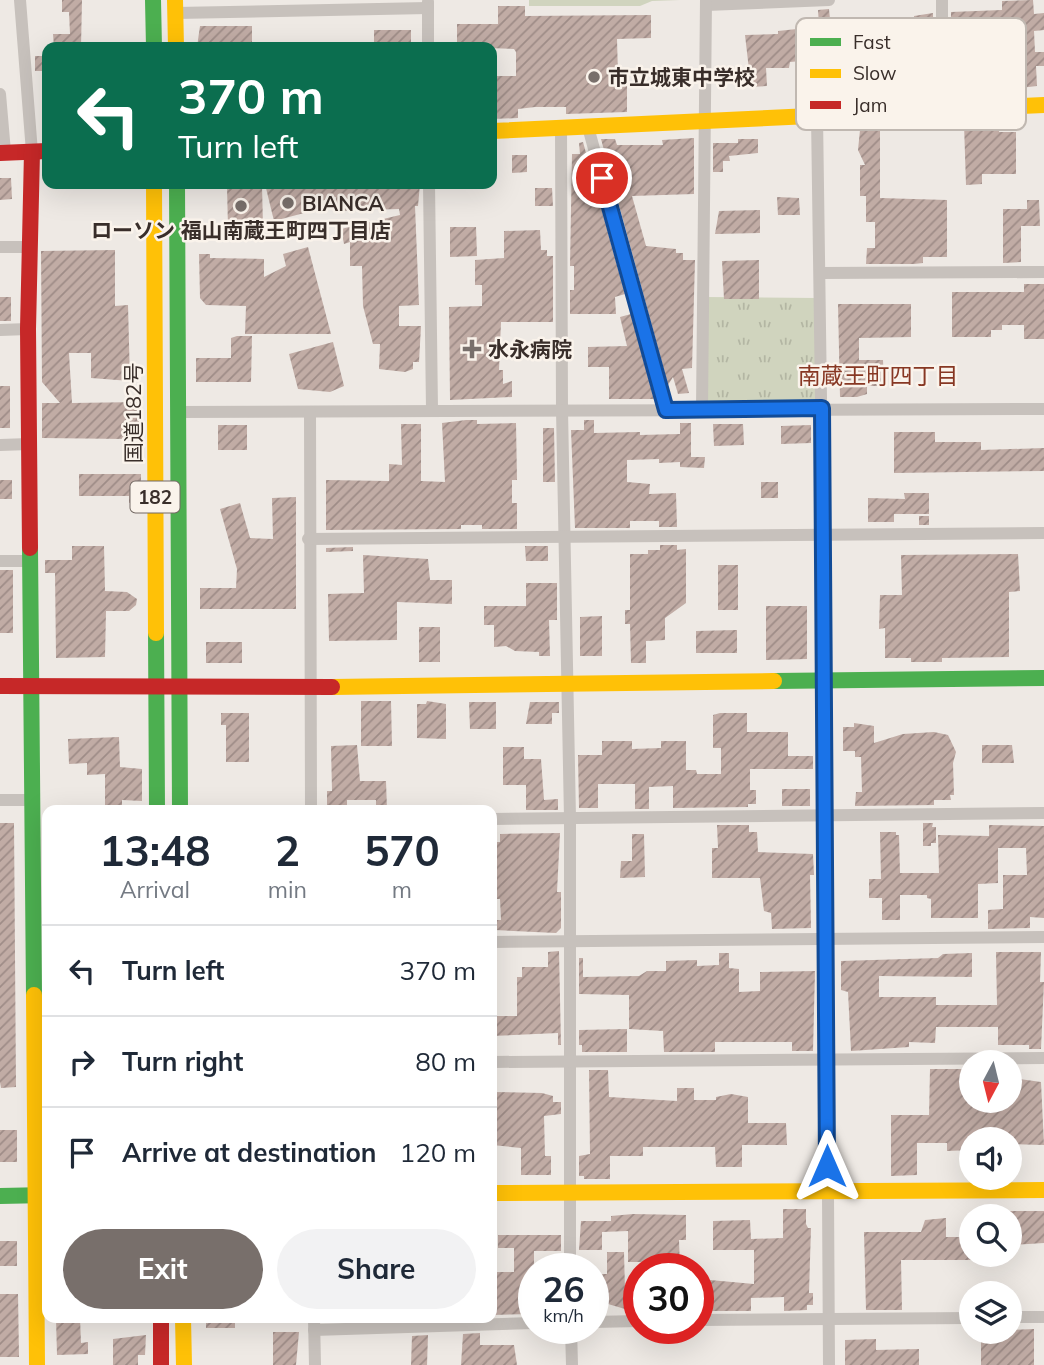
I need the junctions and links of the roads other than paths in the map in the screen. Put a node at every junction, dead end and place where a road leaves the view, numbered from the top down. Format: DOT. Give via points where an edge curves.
graph roads {
  1 [pos="20,0"];
  2 [pos="153,0"];
  3 [pos="829,0"];
  4 [pos="942,0"];
  5 [pos="706,3"];
  6 [pos="428,4"];
  7 [pos="176,6"];
  8 [pos="942,18"];
  9 [pos="154,42"];
  10 [pos="176,42"];
  11 [pos="428,42"];
  12 [pos="0,94"];
  13 [pos="1044,105"];
  14 [pos="1026,106"];
  15 [pos="796,117"];
  16 [pos="704,121"];
  17 [pos="588,127"];
  18 [pos="561,128"];
  19 [pos="817,130"];
  20 [pos="497,131"];
  21 [pos="39,151"];
  22 [pos="3,153"];
  23 [pos="154,189"];
  24 [pos="177,189"];
  25 [pos="429,189"];
  26 [pos="0,247"];
  27 [pos="28,247"];
  28 [pos="1044,272"];
  29 [pos="820,273"];
  30 [pos="0,330"];
  31 [pos="28,330"];
  32 [pos="822,408"];
  33 [pos="432,409"];
  34 [pos="1044,409"];
  35 [pos="562,410"];
  36 [pos="666,410"];
  37 [pos="702,410"];
  38 [pos="179,412"];
  39 [pos="310,412"];
  40 [pos="29,444"];
  41 [pos="0,445"];
  42 [pos="1044,533"];
  43 [pos="823,534"];
  44 [pos="566,536"];
  45 [pos="308,539"];
  46 [pos="0,561"];
  47 [pos="31,561"];
  48 [pos="1044,678"];
  49 [pos="825,681"];
  50 [pos="566,682"];
  51 [pos="156,684"];
  52 [pos="180,684"];
  53 [pos="33,685"];
  54 [pos="0,686"];
  55 [pos="309,687"];
  56 [pos="0,800"];
  57 [pos="33,800"];
  58 [pos="158,805"];
  59 [pos="180,805"];
  60 [pos="311,805"];
  61 [pos="1044,813"];
  62 [pos="826,814"];
  63 [pos="570,818"];
  64 [pos="497,819"];
  65 [pos="1044,937"];
  66 [pos="827,939"];
  67 [pos="497,942"];
  68 [pos="569,942"];
  69 [pos="1044,1058"];
  70 [pos="569,1061"];
  71 [pos="827,1061"];
  72 [pos="497,1062"];
  73 [pos="1044,1189"];
  74 [pos="569,1192"];
  75 [pos="827,1192"];
  76 [pos="497,1193"];
  77 [pos="0,1195"];
  78 [pos="42,1195"];
  79 [pos="570,1253"];
  80 [pos="1022,1317"];
  81 [pos="1044,1317"];
  82 [pos="959,1318"];
  83 [pos="829,1319"];
  84 [pos="714,1321"];
  85 [pos="161,1323"];
  86 [pos="183,1323"];
  87 [pos="518,1323"];
  88 [pos="314,1324"];
  89 [pos="571,1344"];
  90 [pos="37,1365"];
  91 [pos="161,1365"];
  92 [pos="184,1365"];
  93 [pos="314,1365"];
  94 [pos="572,1365"];
  95 [pos="829,1365"];
  1 -- 21 [label="street"];
  2 -- 9 [label="main road"];
  3 -- 5 [label="street"];
  4 -- 8 [label="street"];
  5 -- 16 [label="street"];
  6 -- 7 [label="street"];
  6 -- 11 [label="street"];
  7 -- 10 [label="main road"];
  12 -- 22 [label="street"];
  13 -- 14 [label="main road"];
  15 -- 16 [label="main road"];
  16 -- 17 [label="main road"];
  16 -- 37 [label="street"];
  17 -- 18 [label="main road"];
  17 -- 36 [label="street"];
  18 -- 20 [label="main road"];
  18 -- 35 [label="street"];
  19 -- 29 [label="street"];
  21 -- 22 [label="main road"];
  21 -- 27 [label="main road"];
  23 -- 51 [label="main road, 国道182号 / 182"];
  24 -- 38 [label="main road, 182"];
  25 -- 33 [label="street"];
  26 -- 27 [label="street"];
  27 -- 31 [label="main road"];
  28 -- 29 [label="street"];
  29 -- 32 [label="street"];
  30 -- 31 [label="street"];
  31 -- 40 [label="main road"];
  32 -- 34 [label="street"];
  32 -- 37 [label="street"];
  32 -- 43 [label="street"];
  33 -- 35 [label="street"];
  33 -- 39 [label="street"];
  35 -- 36 [label="street"];
  35 -- 44 [label="street"];
  36 -- 37 [label="street"];
  38 -- 39 [label="street"];
  38 -- 52 [label="main road, 182"];
  39 -- 45 [label="street"];
  40 -- 41 [label="street"];
  40 -- 47 [label="main road"];
  42 -- 43 [label="street"];
  43 -- 44 [label="street"];
  43 -- 49 [label="street"];
  44 -- 45 [label="street"];
  44 -- 50 [label="street"];
  45 -- 55 [label="street"];
  46 -- 47 [label="street"];
  47 -- 53 [label="main road"];
  48 -- 49 [label="main road"];
  49 -- 50 [label="main road"];
  49 -- 62 [label="street"];
  50 -- 55 [label="main road"];
  50 -- 63 [label="street"];
  51 -- 52 [label="main road"];
  51 -- 53 [label="main road"];
  51 -- 58 [label="main road, 国道182号 / 182"];
  52 -- 55 [label="main road"];
  52 -- 59 [label="main road, 182"];
  53 -- 54 [label="main road"];
  53 -- 57 [label="main road"];
  55 -- 60 [label="street"];
  56 -- 57 [label="street"];
  57 -- 78 [label="main road"];
  61 -- 62 [label="street"];
  62 -- 63 [label="street"];
  62 -- 66 [label="street"];
  63 -- 64 [label="street"];
  63 -- 68 [label="street"];
  65 -- 66 [label="street"];
  66 -- 68 [label="street"];
  66 -- 71 [label="street"];
  67 -- 68 [label="street"];
  68 -- 70 [label="street"];
  69 -- 71 [label="street"];
  70 -- 71 [label="street"];
  70 -- 72 [label="street"];
  70 -- 74 [label="street"];
  71 -- 75 [label="street"];
  73 -- 75 [label="main road"];
  74 -- 75 [label="main road"];
  74 -- 76 [label="main road"];
  74 -- 79 [label="street"];
  75 -- 83 [label="street"];
  77 -- 78 [label="main road"];
  78 -- 90 [label="main road"];
  80 -- 81 [label="street"];
  82 -- 83 [label="street"];
  83 -- 84 [label="street"];
  83 -- 95 [label="street"];
  85 -- 91 [label="main road"];
  86 -- 92 [label="main road"];
  87 -- 88 [label="street"];
  88 -- 93 [label="street"];
  89 -- 94 [label="street"];
}
